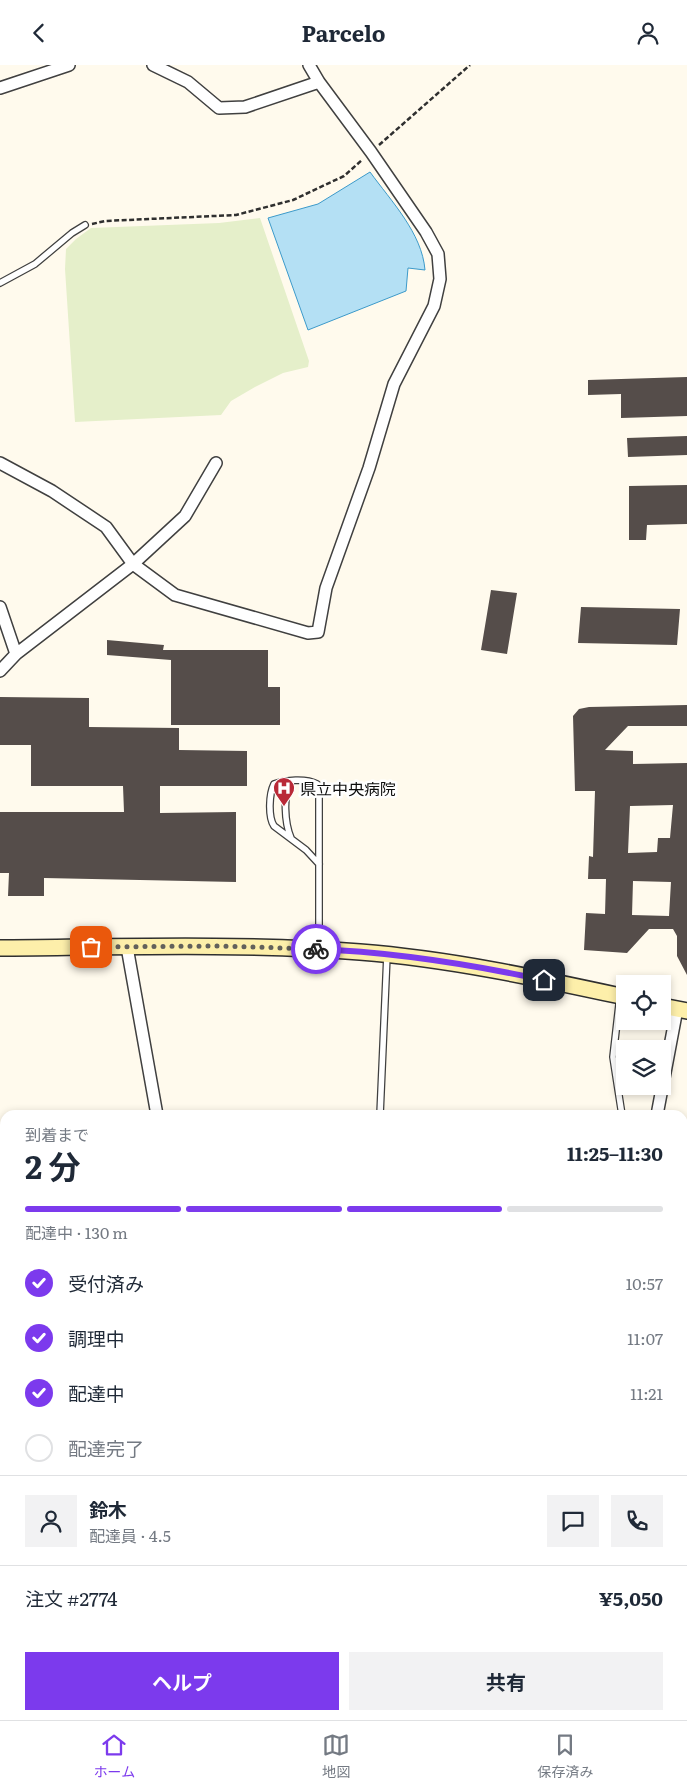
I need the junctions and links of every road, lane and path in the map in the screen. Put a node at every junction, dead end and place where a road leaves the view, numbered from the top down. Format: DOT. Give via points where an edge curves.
graph roads {
  1 [pos="69,65"];
  2 [pos="153,65"];
  3 [pos="309,65"];
  4 [pos="470,65"];
  5 [pos="319,82"];
  6 [pos="0,87"];
  7 [pos="371,152"];
  8 [pos="85,225"];
  9 [pos="0,283"];
  10 [pos="0,463"];
  11 [pos="216,463"];
  12 [pos="133,563"];
  13 [pos="1,611"];
  14 [pos="16,654"];
  15 [pos="0,671"];
  16 [pos="292,781"];
  17 [pos="292,839"];
  18 [pos="320,864"];
  19 [pos="128,947"];
  20 [pos="0,948"];
  21 [pos="320,950"];
  22 [pos="387,955"];
  23 [pos="616,996"];
  24 [pos="676,1009"];
  25 [pos="618,1030"];
  26 [pos="156,1110"];
  27 [pos="380,1110"];
  28 [pos="621,1110"];
  29 [pos="658,1110"];
  1 -- 6 [label="street"];
  2 -- 5 [label="street" via="188,82 219,108 245,107"];
  3 -- 5 [label="street"];
  4 -- 7 [label="path"];
  5 -- 7 [label="street"];
  7 -- 8 [label="path" via="344,176 293,199 236,215 105,221"];
  7 -- 12 [label="street" via="438,254 440,279 434,306 394,384 369,468 326,588 318,632 308,633 175,595"];
  8 -- 9 [label="lane" via="35,265"];
  10 -- 12 [label="street" via="52,491 106,527"];
  11 -- 12 [label="street" via="185,516"];
  12 -- 14 [label="street"];
  13 -- 14 [label="street"];
  14 -- 15 [label="street"];
  16 -- 17 [label="lane" via="286,789 286,827"];
  16 -- 17 [label="lane" via="274,784 271,789 271,821"];
  16 -- 18 [label="lane" via="317,784"];
  17 -- 18 [label="lane"];
  18 -- 21 [label="lane"];
  19 -- 20 [label="main road"];
  19 -- 21 [label="main road"];
  19 -- 26 [label="street"];
  21 -- 22 [label="main road"];
  22 -- 23 [label="main road" via="506,972"];
  22 -- 27 [label="lane"];
  24 -- 29 [label="street"];
  25 -- 28 [label="lane" via="614,1057"];
}
